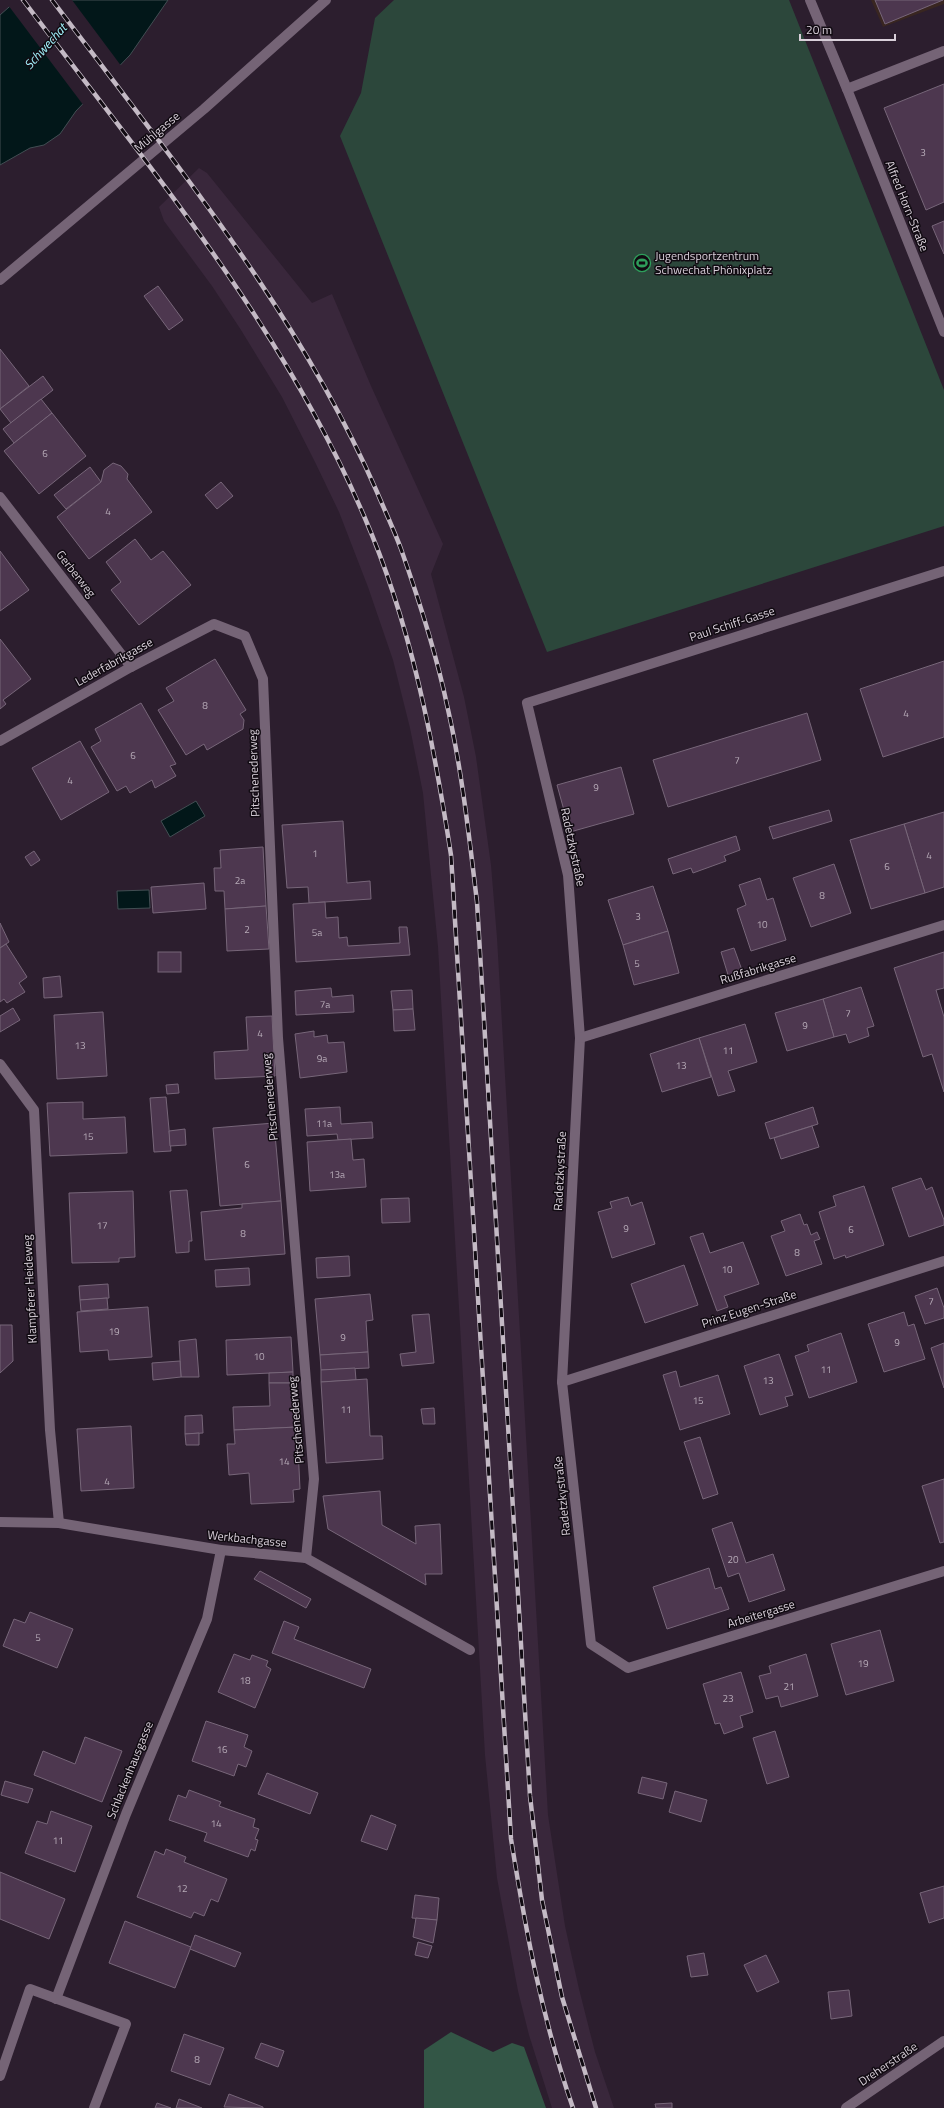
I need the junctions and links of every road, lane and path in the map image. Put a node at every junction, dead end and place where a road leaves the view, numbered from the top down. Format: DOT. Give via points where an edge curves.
graph roads {
  1 [pos="326,0"];
  2 [pos="810,0"];
  3 [pos="944,51"];
  4 [pos="847,89"];
  5 [pos="0,280"];
  6 [pos="944,332"];
  7 [pos="0,498"];
  8 [pos="944,570"];
  9 [pos="245,636"];
  10 [pos="131,666"];
  11 [pos="527,703"];
  12 [pos="0,741"];
  13 [pos="944,925"];
  14 [pos="580,1038"];
  15 [pos="0,1064"];
  16 [pos="944,1261"];
  17 [pos="562,1382"];
  18 [pos="0,1522"];
  19 [pos="59,1523"];
  20 [pos="221,1550"];
  21 [pos="306,1558"];
  22 [pos="944,1571"];
  23 [pos="591,1644"];
  24 [pos="470,1650"];
  25 [pos="56,1999"];
  26 [pos="944,2041"];
  27 [pos="0,2076"];
  28 [pos="94,2108"];
  29 [pos="846,2108"];
  1 -- 5 [label="street, Mühlgasse" via="198,114"];
  2 -- 4 [label="street, Alfred Horn-Straße"];
  3 -- 4 [label="street"];
  4 -- 6 [label="street, Alfred Horn-Straße"];
  7 -- 10 [label="street, Gerberweg"];
  8 -- 11 [label="street, Paul Schiff-Gasse"];
  9 -- 10 [label="street, Lederfabrikgasse" via="214,624"];
  9 -- 21 [label="street, Pitschenederweg" via="263,679 278,1038 314,1479"];
  10 -- 12 [label="street, Lederfabrikgasse"];
  11 -- 14 [label="street, Radetzkystraße" via="568,875"];
  13 -- 14 [label="street, Rußfabrikgasse"];
  14 -- 17 [label="street, Radetzkystraße"];
  15 -- 19 [label="street, Klampferer Heideweg" via="34,1110 50,1430"];
  16 -- 17 [label="street, Prinz Eugen-Straße"];
  17 -- 23 [label="street, Radetzkystraße"];
  18 -- 19 [label="street, Werkbachgasse"];
  19 -- 20 [label="street, Werkbachgasse"];
  20 -- 21 [label="street, Werkbachgasse"];
  20 -- 25 [label="street, Schlackenhausgasse" via="207,1619 126,1814"];
  21 -- 24 [label="street, Werkbachgasse"];
  22 -- 23 [label="street, Arbeitergasse" via="628,1668"];
  25 -- 27 [label="street" via="30,1989"];
  25 -- 28 [label="street" via="126,2024"];
  26 -- 29 [label="street, Dreherstraße"];
}
